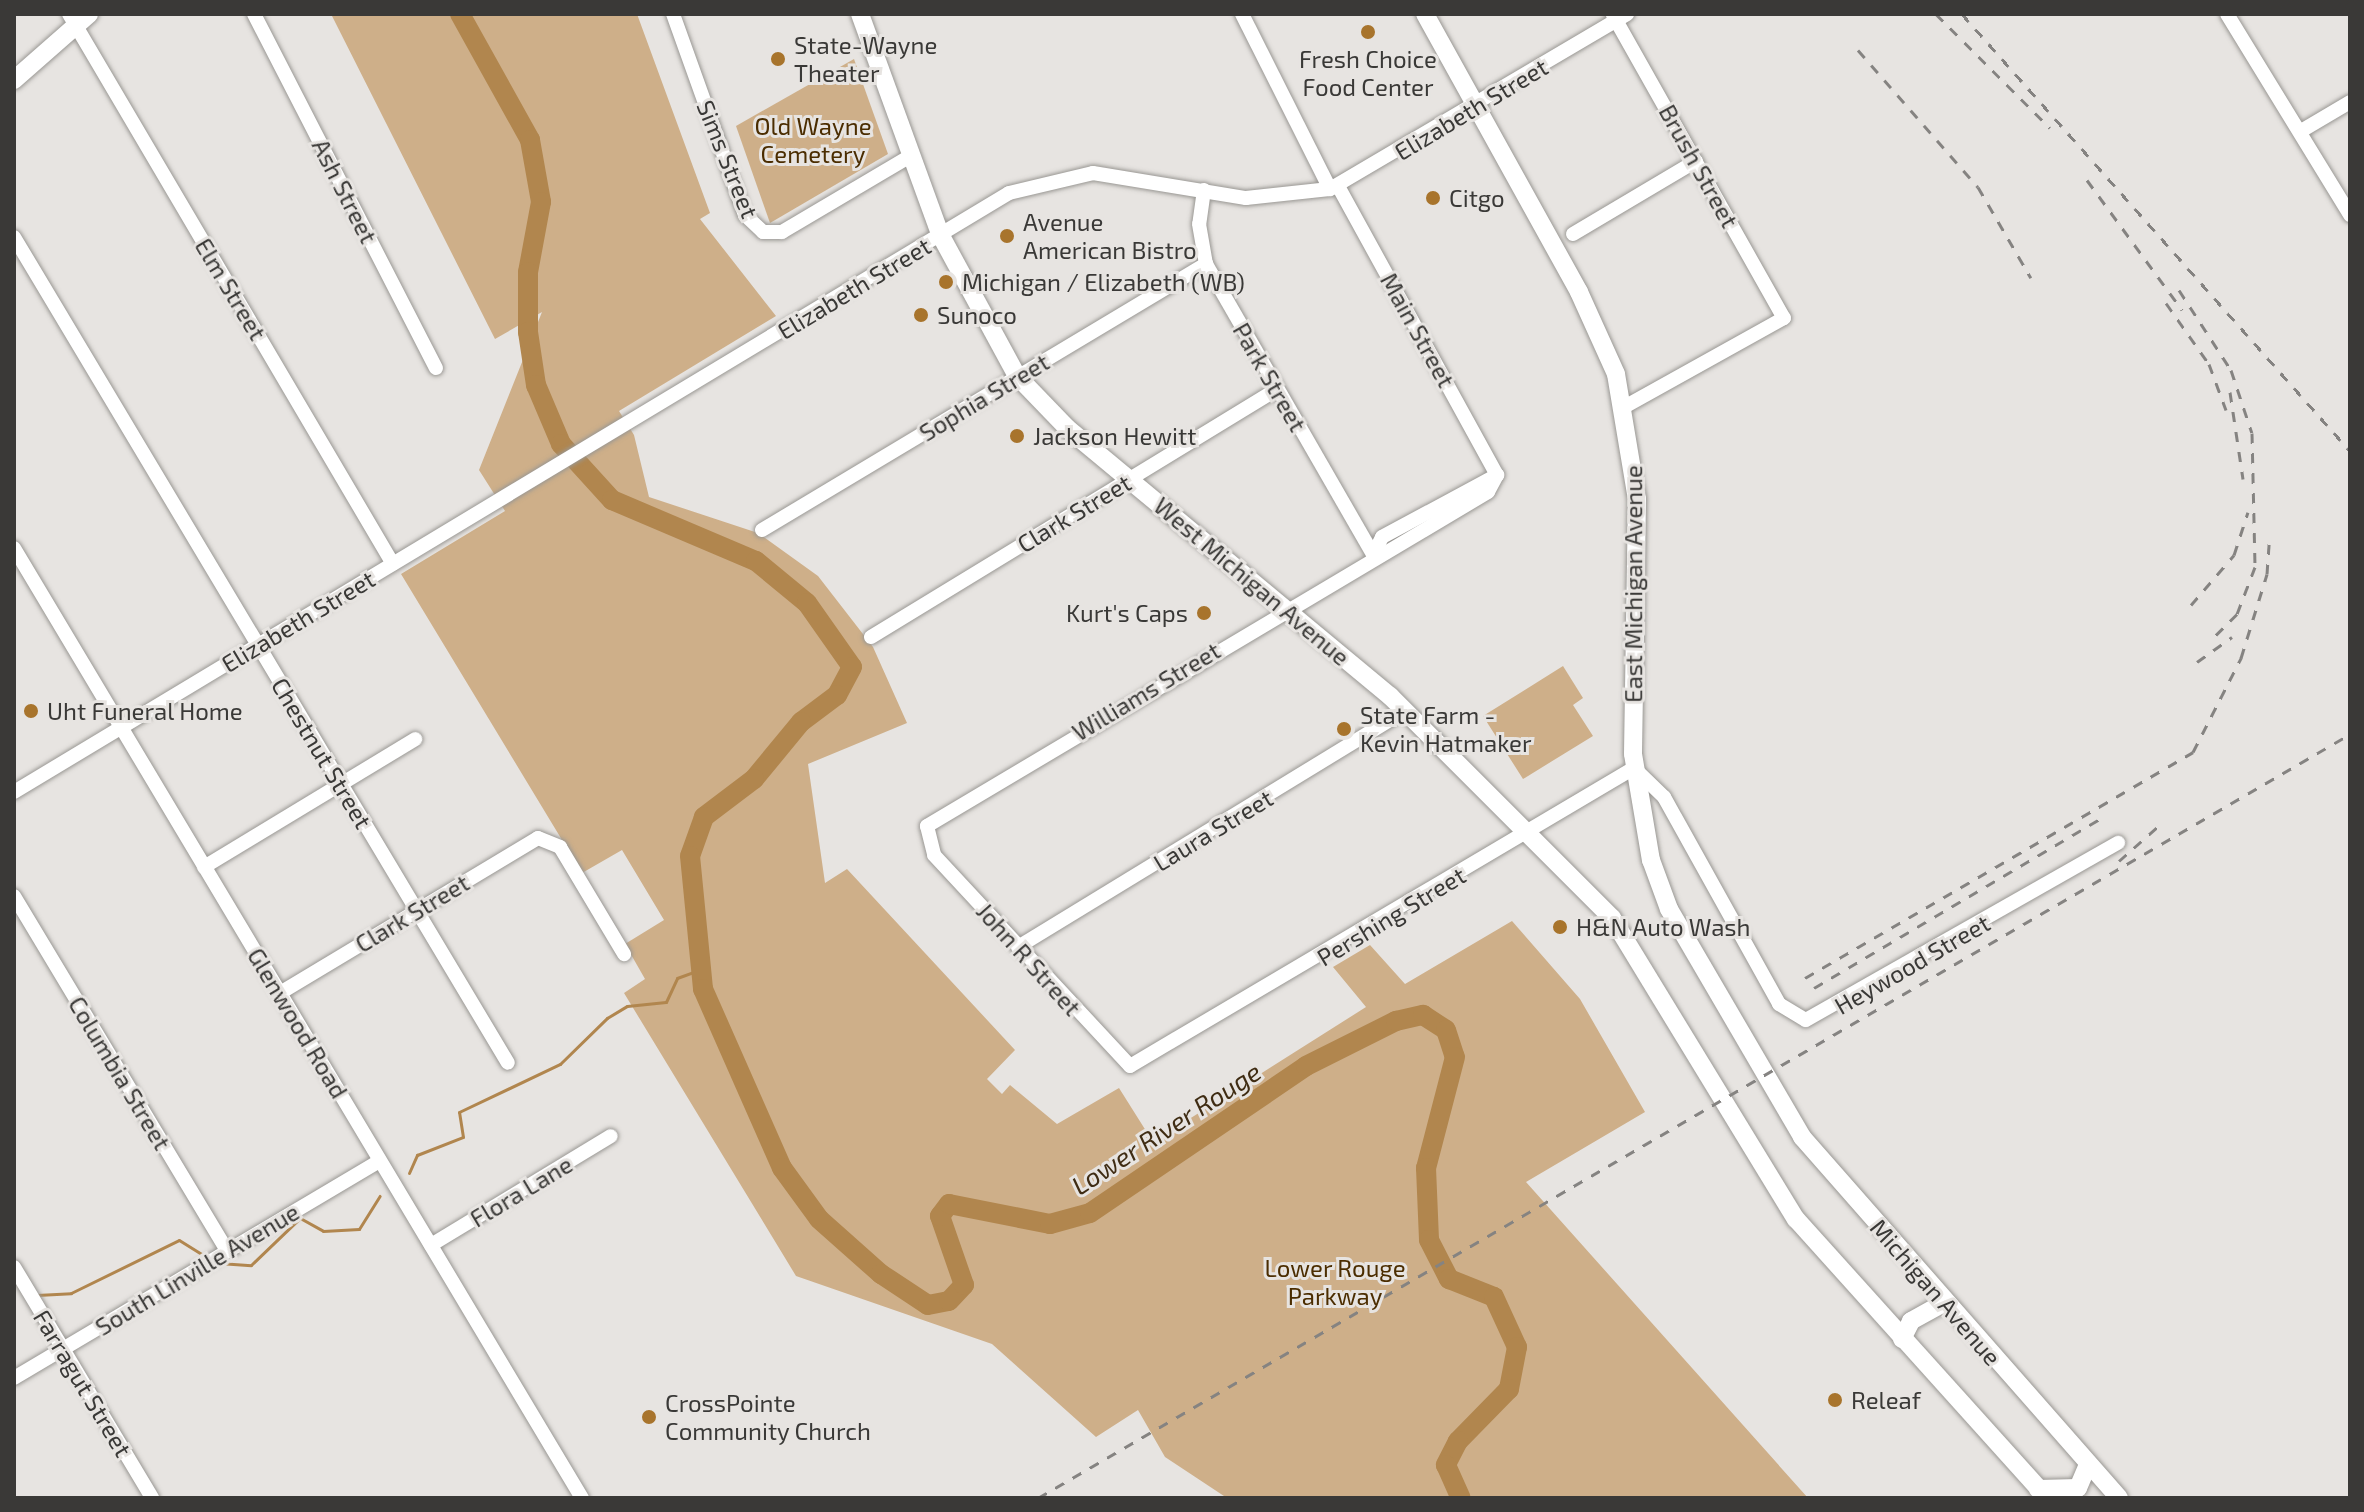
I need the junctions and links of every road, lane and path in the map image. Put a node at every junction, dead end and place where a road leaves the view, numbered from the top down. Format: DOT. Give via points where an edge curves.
graph roads {
  1 [pos="254,14"];
  2 [pos="673,14"];
  3 [pos="860,14"];
  4 [pos="1242,14"];
  5 [pos="1425,14"];
  6 [pos="2227,14"];
  7 [pos="1619,16"];
  8 [pos="78,18"];
  9 [pos="14,80"];
  10 [pos="2350,102"];
  11 [pos="1477,105"];
  12 [pos="2301,131"];
  13 [pos="912,155"];
  14 [pos="1696,161"];
  15 [pos="1334,187"];
  16 [pos="1204,190"];
  17 [pos="2350,215"];
  18 [pos="1573,234"];
  19 [pos="941,236"];
  20 [pos="14,237"];
  21 [pos="1206,264"];
  22 [pos="436,368"];
  23 [pos="1017,376"];
  24 [pos="1277,389"];
  25 [pos="1624,407"];
  26 [pos="1497,475"];
  27 [pos="1129,479"];
  28 [pos="762,530"];
  29 [pos="14,548"];
  30 [pos="1373,555"];
  31 [pos="393,564"];
  32 [pos="1288,607"];
  33 [pos="871,637"];
  34 [pos="258,645"];
  35 [pos="1405,711"];
  36 [pos="121,728"];
  37 [pos="415,739"];
  38 [pos="1634,768"];
  39 [pos="341,784"];
  40 [pos="14,792"];
  41 [pos="925,834"];
  42 [pos="1528,834"];
  43 [pos="2118,843"];
  44 [pos="204,867"];
  45 [pos="14,896"];
  46 [pos="416,911"];
  47 [pos="1018,947"];
  48 [pos="624,954"];
  49 [pos="280,993"];
  50 [pos="1146,1062"];
  51 [pos="508,1063"];
  52 [pos="1765,1077"];
  53 [pos="611,1136"];
  54 [pos="380,1161"];
  55 [pos="431,1245"];
  56 [pos="227,1251"];
  57 [pos="14,1267"];
  58 [pos="1945,1302"];
  59 [pos="1902,1339"];
  60 [pos="63,1349"];
  61 [pos="14,1378"];
  62 [pos="2088,1465"];
  63 [pos="2043,1493"];
  64 [pos="152,1498"];
  65 [pos="582,1498"];
  66 [pos="2119,1498"];
  1 -- 22 [label="street, Ash Street"];
  2 -- 13 [label="street, Sims Street" via="745,215 763,232 782,232"];
  3 -- 13 [label="main road, West Michigan Avenue"];
  4 -- 15 [label="street, Main Street"];
  5 -- 11 [label="main road, East Michigan Avenue"];
  6 -- 12 [label="street"];
  7 -- 11 [label="street, Elizabeth Street"];
  7 -- 14 [label="street, Brush Street"];
  8 -- 9 [label="main road"];
  8 -- 31 [label="street, Elm Street"];
  10 -- 12 [label="street"];
  11 -- 15 [label="street, Elizabeth Street"];
  11 -- 25 [label="main road, East Michigan Avenue" via="1595,323"];
  12 -- 17 [label="street"];
  13 -- 19 [label="main road, West Michigan Avenue"];
  14 -- 18 [label="street"];
  14 -- 25 [label="street, Brush Street" via="1784,318"];
  15 -- 16 [label="street, Elizabeth Street" via="1273,199"];
  15 -- 26 [label="street, Main Street"];
  16 -- 19 [label="street, Elizabeth Street" via="1117,174 1064,175 1009,193"];
  16 -- 21 [label="street, Park Street" via="1199,224"];
  19 -- 23 [label="main road, West Michigan Avenue"];
  19 -- 31 [label="street, Elizabeth Street"];
  20 -- 34 [label="street, Chestnut Street"];
  21 -- 23 [label="street, Sophia Street"];
  21 -- 24 [label="street, Park Street"];
  23 -- 27 [label="main road, West Michigan Avenue"];
  23 -- 28 [label="street, Sophia Street"];
  24 -- 27 [label="street, Clark Street"];
  24 -- 30 [label="street, Park Street"];
  25 -- 38 [label="main road, East Michigan Avenue" via="1637,499"];
  26 -- 30 [label="street, Williams Street" via="1382,537"];
  27 -- 32 [label="main road, West Michigan Avenue"];
  27 -- 33 [label="street, Clark Street"];
  29 -- 36 [label="street, Glenwood Road"];
  30 -- 32 [label="street, Williams Street"];
  31 -- 34 [label="street, Elizabeth Street"];
  32 -- 35 [label="main road, West Michigan Avenue"];
  32 -- 41 [label="street, Williams Street" via="937,817"];
  34 -- 36 [label="street, Elizabeth Street"];
  34 -- 39 [label="street, Chestnut Street"];
  35 -- 42 [label="main road, West Michigan Avenue"];
  35 -- 47 [label="street, Laura Street"];
  36 -- 40 [label="street, Elizabeth Street"];
  36 -- 44 [label="street, Glenwood Road"];
  37 -- 39 [label="street"];
  38 -- 42 [label="street, Pershing Street"];
  38 -- 43 [label="street, Heywood Street" via="1664,797 1779,1004 1806,1020"];
  38 -- 52 [label="main road, East Michigan Avenue" via="1669,909"];
  39 -- 44 [label="street"];
  39 -- 46 [label="street, Chestnut Street"];
  41 -- 47 [label="street, John R Street" via="934,855"];
  42 -- 50 [label="street, Pershing Street"];
  42 -- 59 [label="main road, West Michigan Avenue" via="1640,956 1796,1219"];
  44 -- 49 [label="street, Glenwood Road"];
  45 -- 56 [label="street, Columbia Street"];
  46 -- 48 [label="street, Clark Street" via="547,838 560,847"];
  46 -- 49 [label="street, Clark Street"];
  46 -- 51 [label="street, Chestnut Street"];
  47 -- 50 [label="street, John R Street" via="1123,1061"];
  49 -- 54 [label="street, Glenwood Road"];
  52 -- 58 [label="main road, Michigan Avenue" via="1802,1137"];
  53 -- 55 [label="street, Flora Lane"];
  54 -- 55 [label="street, Glenwood Road"];
  54 -- 56 [label="street, South Linville Avenue"];
  55 -- 65 [label="street, Glenwood Road"];
  56 -- 60 [label="street, South Linville Avenue"];
  57 -- 60 [label="street, Farragut Street"];
  58 -- 59 [label="main road" via="1911,1321"];
  58 -- 62 [label="main road, Michigan Avenue"];
  59 -- 63 [label="main road"];
  60 -- 61 [label="street, South Linville Avenue"];
  60 -- 64 [label="street, Farragut Street"];
  62 -- 63 [label="main road" via="2078,1488"];
  62 -- 66 [label="main road, Michigan Avenue"];
}
